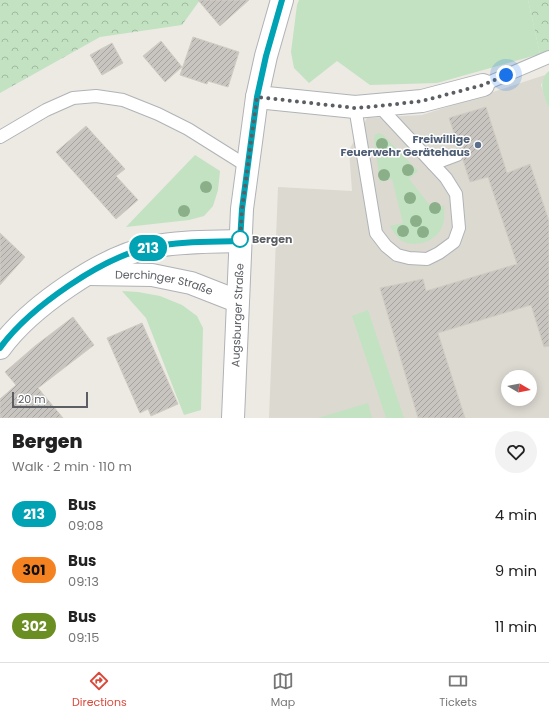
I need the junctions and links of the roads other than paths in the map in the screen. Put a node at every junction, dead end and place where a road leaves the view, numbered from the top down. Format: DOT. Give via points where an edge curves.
graph roads {
  1 [pos="282,0"];
  2 [pos="549,58"];
  3 [pos="483,85"];
  4 [pos="257,97"];
  5 [pos="379,106"];
  6 [pos="355,108"];
  7 [pos="0,137"];
  8 [pos="457,155"];
  9 [pos="433,164"];
  10 [pos="247,166"];
  11 [pos="240,241"];
  12 [pos="87,274"];
  13 [pos="237,301"];
  14 [pos="0,348"];
  15 [pos="233,418"];
  1 -- 4 [label="street, Augsburger Straße"];
  2 -- 3 [label="lane"];
  3 -- 5 [label="street" via="422,101"];
  4 -- 6 [label="street"];
  4 -- 10 [label="street, Augsburger Straße"];
  5 -- 6 [label="street"];
  5 -- 9 [label="lane"];
  6 -- 9 [label="lane" via="376,233 397,255 427,259 454,242 459,228 456,194"];
  7 -- 10 [label="lane" via="46,110 73,98 96,96 123,100 158,114 188,129"];
  8 -- 9 [label="lane"];
  10 -- 11 [label="street, Augsburger Straße"];
  11 -- 12 [label="street, Derchinger Straße" via="192,242 152,247 130,252"];
  11 -- 13 [label="street, Augsburger Straße"];
  12 -- 13 [label="street, Derchinger Straße" via="152,275 191,283"];
  12 -- 14 [label="street, Derchinger Straße" via="36,310 9,335"];
  13 -- 15 [label="street, Augsburger Straße"];
}
